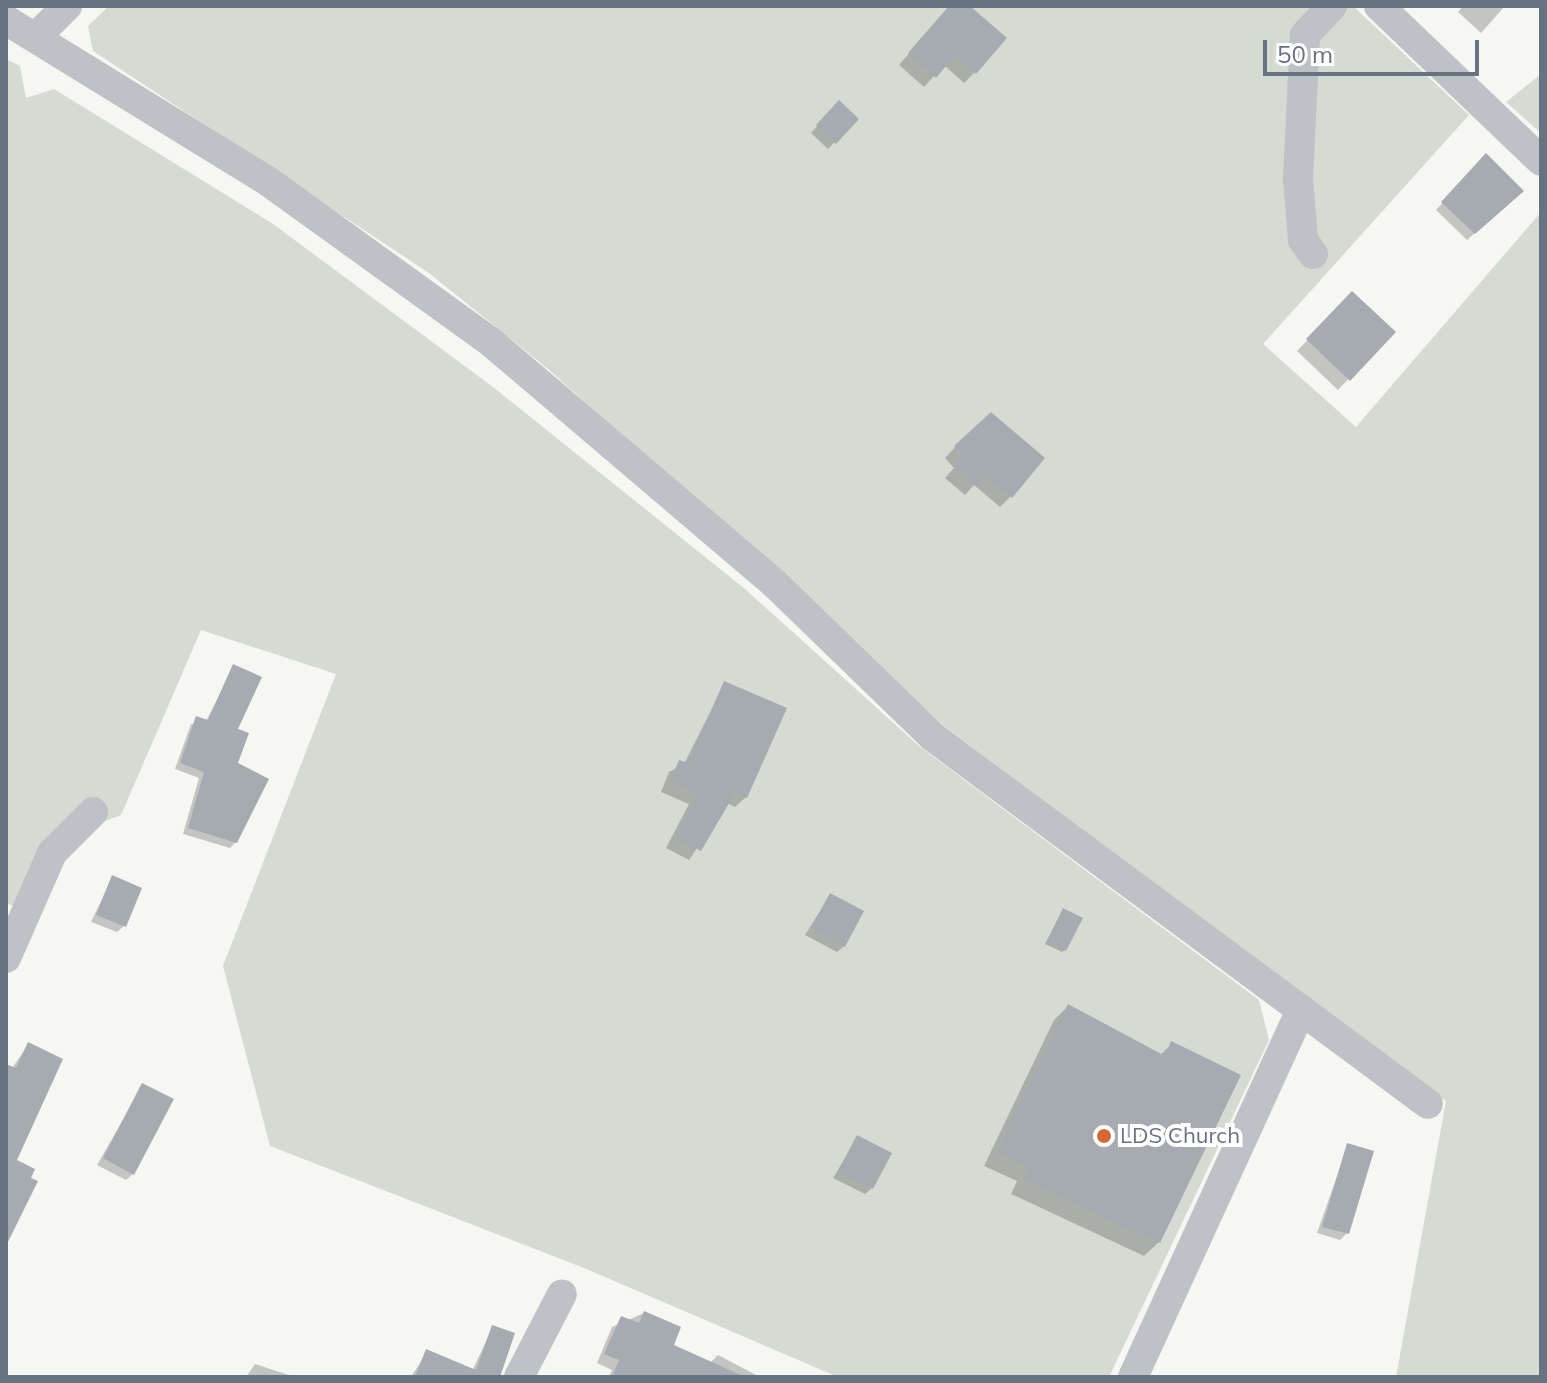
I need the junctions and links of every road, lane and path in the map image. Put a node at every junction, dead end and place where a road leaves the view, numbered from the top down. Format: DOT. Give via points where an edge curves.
graph roads {
  1 [pos="67,6"];
  2 [pos="1332,6"];
  3 [pos="1379,6"];
  4 [pos="6,20"];
  5 [pos="36,37"];
  6 [pos="1541,161"];
  7 [pos="1313,254"];
  8 [pos="93,812"];
  9 [pos="6,958"];
  10 [pos="1301,1010"];
  11 [pos="1428,1104"];
  12 [pos="562,1294"];
  13 [pos="519,1377"];
  14 [pos="1133,1377"];
  1 -- 5 [label="street"];
  2 -- 7 [label="street" via="1305,35 1298,178 1303,240"];
  3 -- 6 [label="street"];
  4 -- 5 [label="street"];
  5 -- 10 [label="street" via="269,182 492,343 775,584 933,737"];
  8 -- 9 [label="street" via="52,853"];
  10 -- 11 [label="street"];
  10 -- 14 [label="street"];
  12 -- 13 [label="street"];
}
